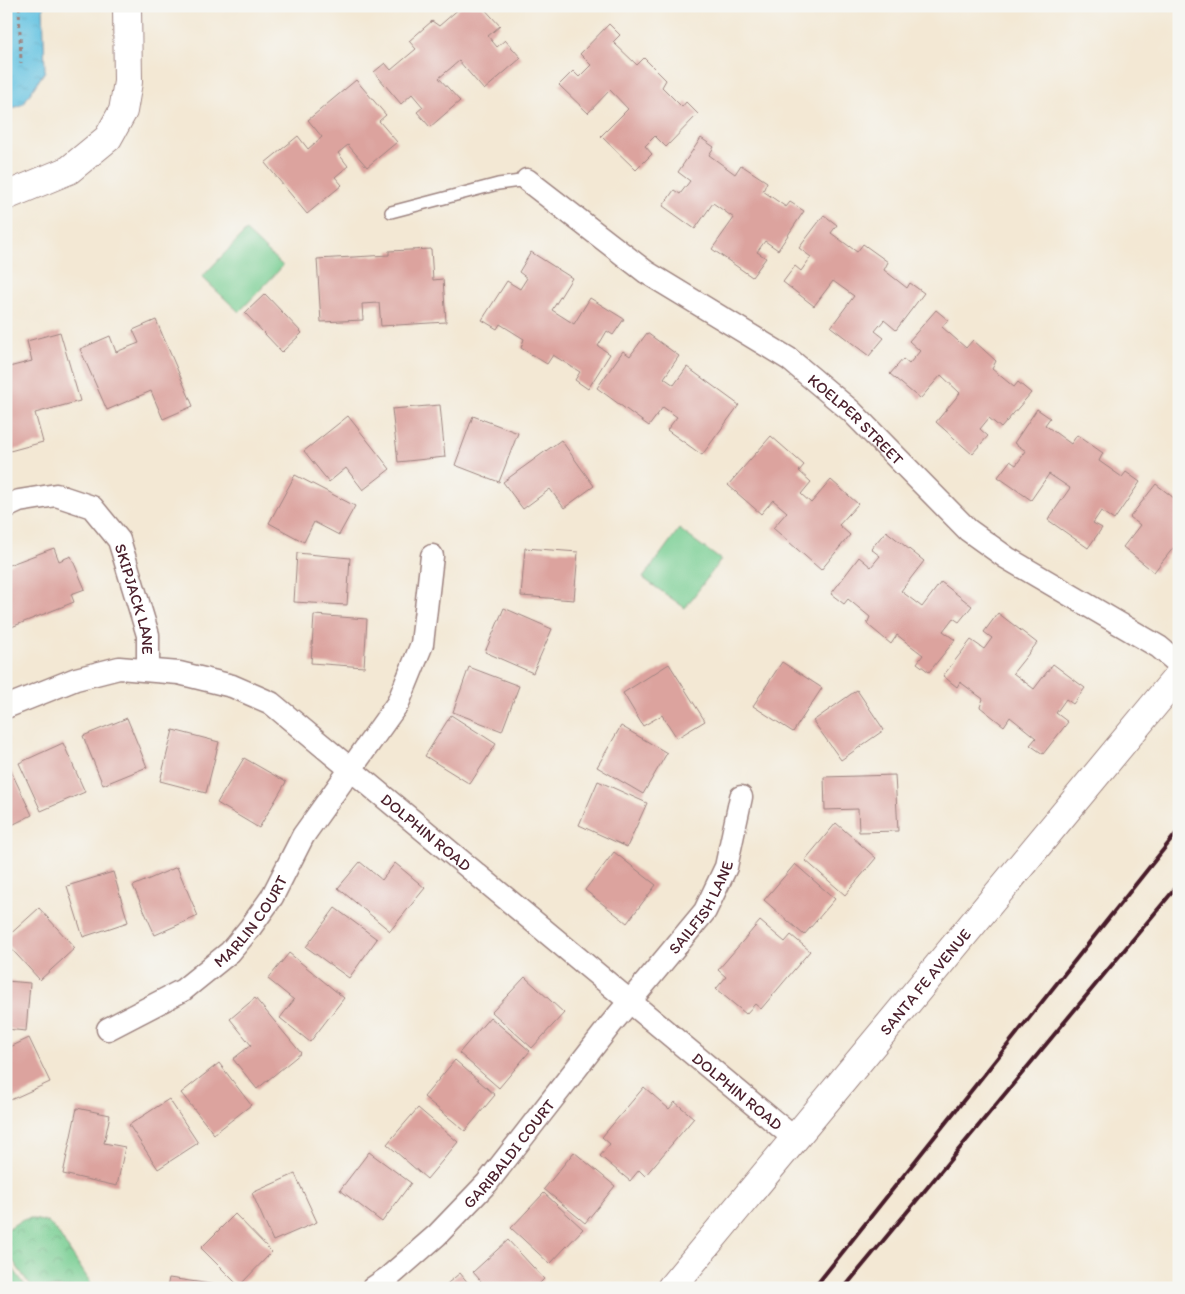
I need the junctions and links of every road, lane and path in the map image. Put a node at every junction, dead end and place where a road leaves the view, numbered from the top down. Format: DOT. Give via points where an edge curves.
graph roads {
  1 [pos="20,6"];
  2 [pos="127,6"];
  3 [pos="21,62"];
  4 [pos="527,180"];
  5 [pos="6,196"];
  6 [pos="391,212"];
  7 [pos="6,507"];
  8 [pos="432,556"];
  9 [pos="1179,664"];
  10 [pos="148,669"];
  11 [pos="1179,675"];
  12 [pos="6,707"];
  13 [pos="351,768"];
  14 [pos="741,798"];
  15 [pos="629,1002"];
  16 [pos="108,1029"];
  17 [pos="794,1138"];
  18 [pos="373,1288"];
  19 [pos="671,1288"];
  1 -- 3 [label="path"];
  2 -- 5 [label="street" via="128,82 123,111 108,138 69,170"];
  4 -- 6 [label="lane" via="498,184"];
  4 -- 9 [label="street, KOELPER STREET" via="646,272 789,359 851,411 968,530 1006,558 1159,647"];
  7 -- 10 [label="street, SKIPJACK LANE" via="19,501 56,495 92,507 118,540 148,635"];
  8 -- 13 [label="street" via="422,644 398,702"];
  10 -- 12 [label="street, DOLPHIN ROAD" via="118,668 76,679"];
  10 -- 13 [label="street, DOLPHIN ROAD" via="179,672 232,686 271,703"];
  11 -- 17 [label="street, SANTA FE AVENUE"];
  13 -- 15 [label="street, DOLPHIN ROAD"];
  13 -- 16 [label="street, MARLIN COURT" via="303,836 272,897 230,952 183,990"];
  14 -- 15 [label="street, SAILFISH LANE" via="726,867 705,911"];
  15 -- 17 [label="street, DOLPHIN ROAD"];
  15 -- 18 [label="street, GARIBALDI COURT" via="487,1183 437,1236"];
  17 -- 19 [label="street, SANTA FE AVENUE"];
}
